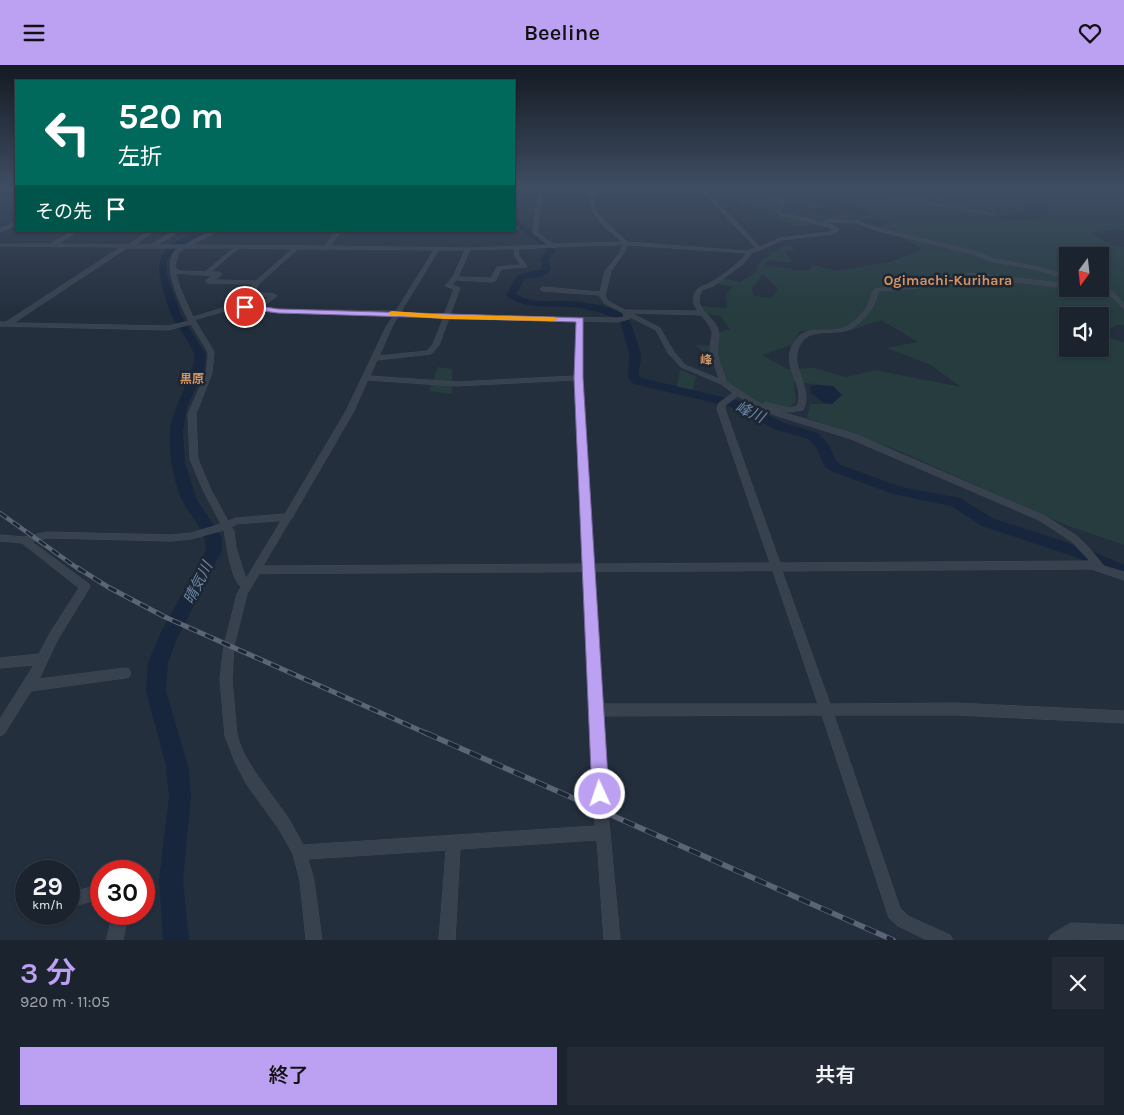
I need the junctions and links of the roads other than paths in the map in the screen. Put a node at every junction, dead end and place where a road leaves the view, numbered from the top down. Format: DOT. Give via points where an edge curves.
graph roads {
  1 [pos="536,229"];
  2 [pos="611,229"];
  3 [pos="740,229"];
  4 [pos="835,229"];
  5 [pos="876,229"];
  6 [pos="74,232"];
  7 [pos="150,232"];
  8 [pos="176,232"];
  9 [pos="212,232"];
  10 [pos="338,232"];
  11 [pos="626,243"];
  12 [pos="0,245"];
  13 [pos="51,246"];
  14 [pos="126,247"];
  15 [pos="150,247"];
  16 [pos="554,247"];
  17 [pos="182,248"];
  18 [pos="237,248"];
  19 [pos="296,248"];
  20 [pos="325,249"];
  21 [pos="437,249"];
  22 [pos="468,249"];
  23 [pos="516,249"];
  24 [pos="759,249"];
  25 [pos="751,252"];
  26 [pos="173,269"];
  27 [pos="206,274"];
  28 [pos="1059,275"];
  29 [pos="455,277"];
  30 [pos="257,283"];
  31 [pos="1059,285"];
  32 [pos="543,289"];
  33 [pos="602,294"];
  34 [pos="1109,295"];
  35 [pos="1124,307"];
  36 [pos="257,308"];
  37 [pos="397,313"];
  38 [pos="700,313"];
  39 [pos="625,316"];
  40 [pos="446,317"];
  41 [pos="580,319"];
  42 [pos="191,321"];
  43 [pos="0,323"];
  44 [pos="8,324"];
  45 [pos="0,329"];
  46 [pos="375,358"];
  47 [pos="367,378"];
  48 [pos="578,378"];
  49 [pos="723,383"];
  50 [pos="737,393"];
  51 [pos="752,403"];
  52 [pos="289,517"];
  53 [pos="225,526"];
  54 [pos="0,538"];
  55 [pos="24,540"];
  56 [pos="776,567"];
  57 [pos="1100,567"];
  58 [pos="590,569"];
  59 [pos="258,571"];
  60 [pos="1120,575"];
  61 [pos="1124,585"];
  62 [pos="247,586"];
  63 [pos="42,659"];
  64 [pos="0,663"];
  65 [pos="125,673"];
  66 [pos="28,686"];
  67 [pos="826,709"];
  68 [pos="596,710"];
  69 [pos="1124,717"];
  70 [pos="0,731"];
  71 [pos="602,833"];
  72 [pos="453,843"];
  73 [pos="299,852"];
  74 [pos="118,925"];
  75 [pos="1124,933"];
  76 [pos="116,940"];
  77 [pos="314,940"];
  78 [pos="447,940"];
  79 [pos="612,940"];
  80 [pos="945,940"];
  81 [pos="1056,940"];
  1 -- 16 [label="street" via="535,233"];
  2 -- 11 [label="street"];
  3 -- 24 [label="street"];
  4 -- 24 [label="street" via="832,233 780,239"];
  5 -- 28 [label="street"];
  6 -- 13 [label="street"];
  7 -- 14 [label="street"];
  8 -- 15 [label="street"];
  9 -- 17 [label="street"];
  10 -- 20 [label="street"];
  11 -- 16 [label="street"];
  11 -- 25 [label="street"];
  11 -- 33 [label="street" via="608,271"];
  12 -- 13 [label="street"];
  13 -- 14 [label="street"];
  14 -- 15 [label="street"];
  14 -- 44 [label="street"];
  15 -- 17 [label="street"];
  16 -- 23 [label="street"];
  17 -- 18 [label="street"];
  17 -- 26 [label="street" via="173,259"];
  18 -- 19 [label="street"];
  18 -- 27 [label="street"];
  19 -- 20 [label="street"];
  19 -- 30 [label="street"];
  20 -- 21 [label="street"];
  21 -- 22 [label="street"];
  21 -- 37 [label="street"];
  22 -- 23 [label="street"];
  22 -- 29 [label="street"];
  23 -- 29 [label="street" via="524,266 499,268 493,280"];
  24 -- 25 [label="street"];
  25 -- 38 [label="street" via="741,263 697,291 696,303"];
  26 -- 27 [label="street"];
  26 -- 42 [label="street"];
  27 -- 30 [label="street" via="219,274 208,281"];
  29 -- 40 [label="street" via="448,286 457,288"];
  30 -- 36 [label="street" via="251,293 274,296"];
  31 -- 51 [label="street" via="972,275 877,290 870,307 850,327 811,332 795,346 792,364 803,398 800,408 789,410"];
  32 -- 33 [label="street"];
  33 -- 39 [label="street" via="606,302"];
  34 -- 35 [label="street"];
  36 -- 37 [label="street"];
  36 -- 42 [label="street" via="228,308"];
  37 -- 40 [label="street"];
  37 -- 46 [label="street"];
  38 -- 39 [label="street"];
  38 -- 49 [label="street" via="716,332 714,354"];
  39 -- 41 [label="street"];
  39 -- 49 [label="street" via="658,329 671,353 683,366"];
  40 -- 41 [label="street"];
  40 -- 46 [label="street" via="436,345 429,353"];
  41 -- 48 [label="street"];
  42 -- 44 [label="street" via="171,327"];
  42 -- 53 [label="street" via="211,352 212,359 192,414 194,459"];
  43 -- 44 [label="street"];
  44 -- 45 [label="street"];
  46 -- 47 [label="street"];
  47 -- 48 [label="street" via="456,384"];
  47 -- 52 [label="street"];
  48 -- 58 [label="street"];
  49 -- 50 [label="street"];
  50 -- 51 [label="street"];
  50 -- 56 [label="street" via="721,409"];
  51 -- 57 [label="street" via="772,413 854,437 1042,519 1071,534"];
  52 -- 53 [label="street" via="236,521"];
  52 -- 59 [label="street"];
  53 -- 55 [label="street" via="191,536 152,539 47,535"];
  53 -- 62 [label="street" via="241,581"];
  54 -- 55 [label="street"];
  55 -- 63 [label="street" via="85,587"];
  56 -- 57 [label="street"];
  56 -- 58 [label="street"];
  56 -- 67 [label="street"];
  57 -- 60 [label="street"];
  58 -- 59 [label="street"];
  58 -- 68 [label="street"];
  59 -- 62 [label="street"];
  60 -- 61 [label="street"];
  62 -- 73 [label="street" via="238,604 227,658 231,735 239,758"];
  63 -- 64 [label="street"];
  63 -- 66 [label="street"];
  65 -- 66 [label="street"];
  66 -- 70 [label="street"];
  67 -- 68 [label="street"];
  67 -- 69 [label="street" via="956,709"];
  67 -- 80 [label="street" via="894,913 903,921"];
  68 -- 71 [label="street"];
  71 -- 72 [label="street"];
  71 -- 79 [label="street"];
  72 -- 73 [label="street"];
  72 -- 78 [label="street"];
  73 -- 77 [label="street" via="307,881"];
  74 -- 76 [label="street"];
  75 -- 81 [label="street" via="1071,931"];
}
